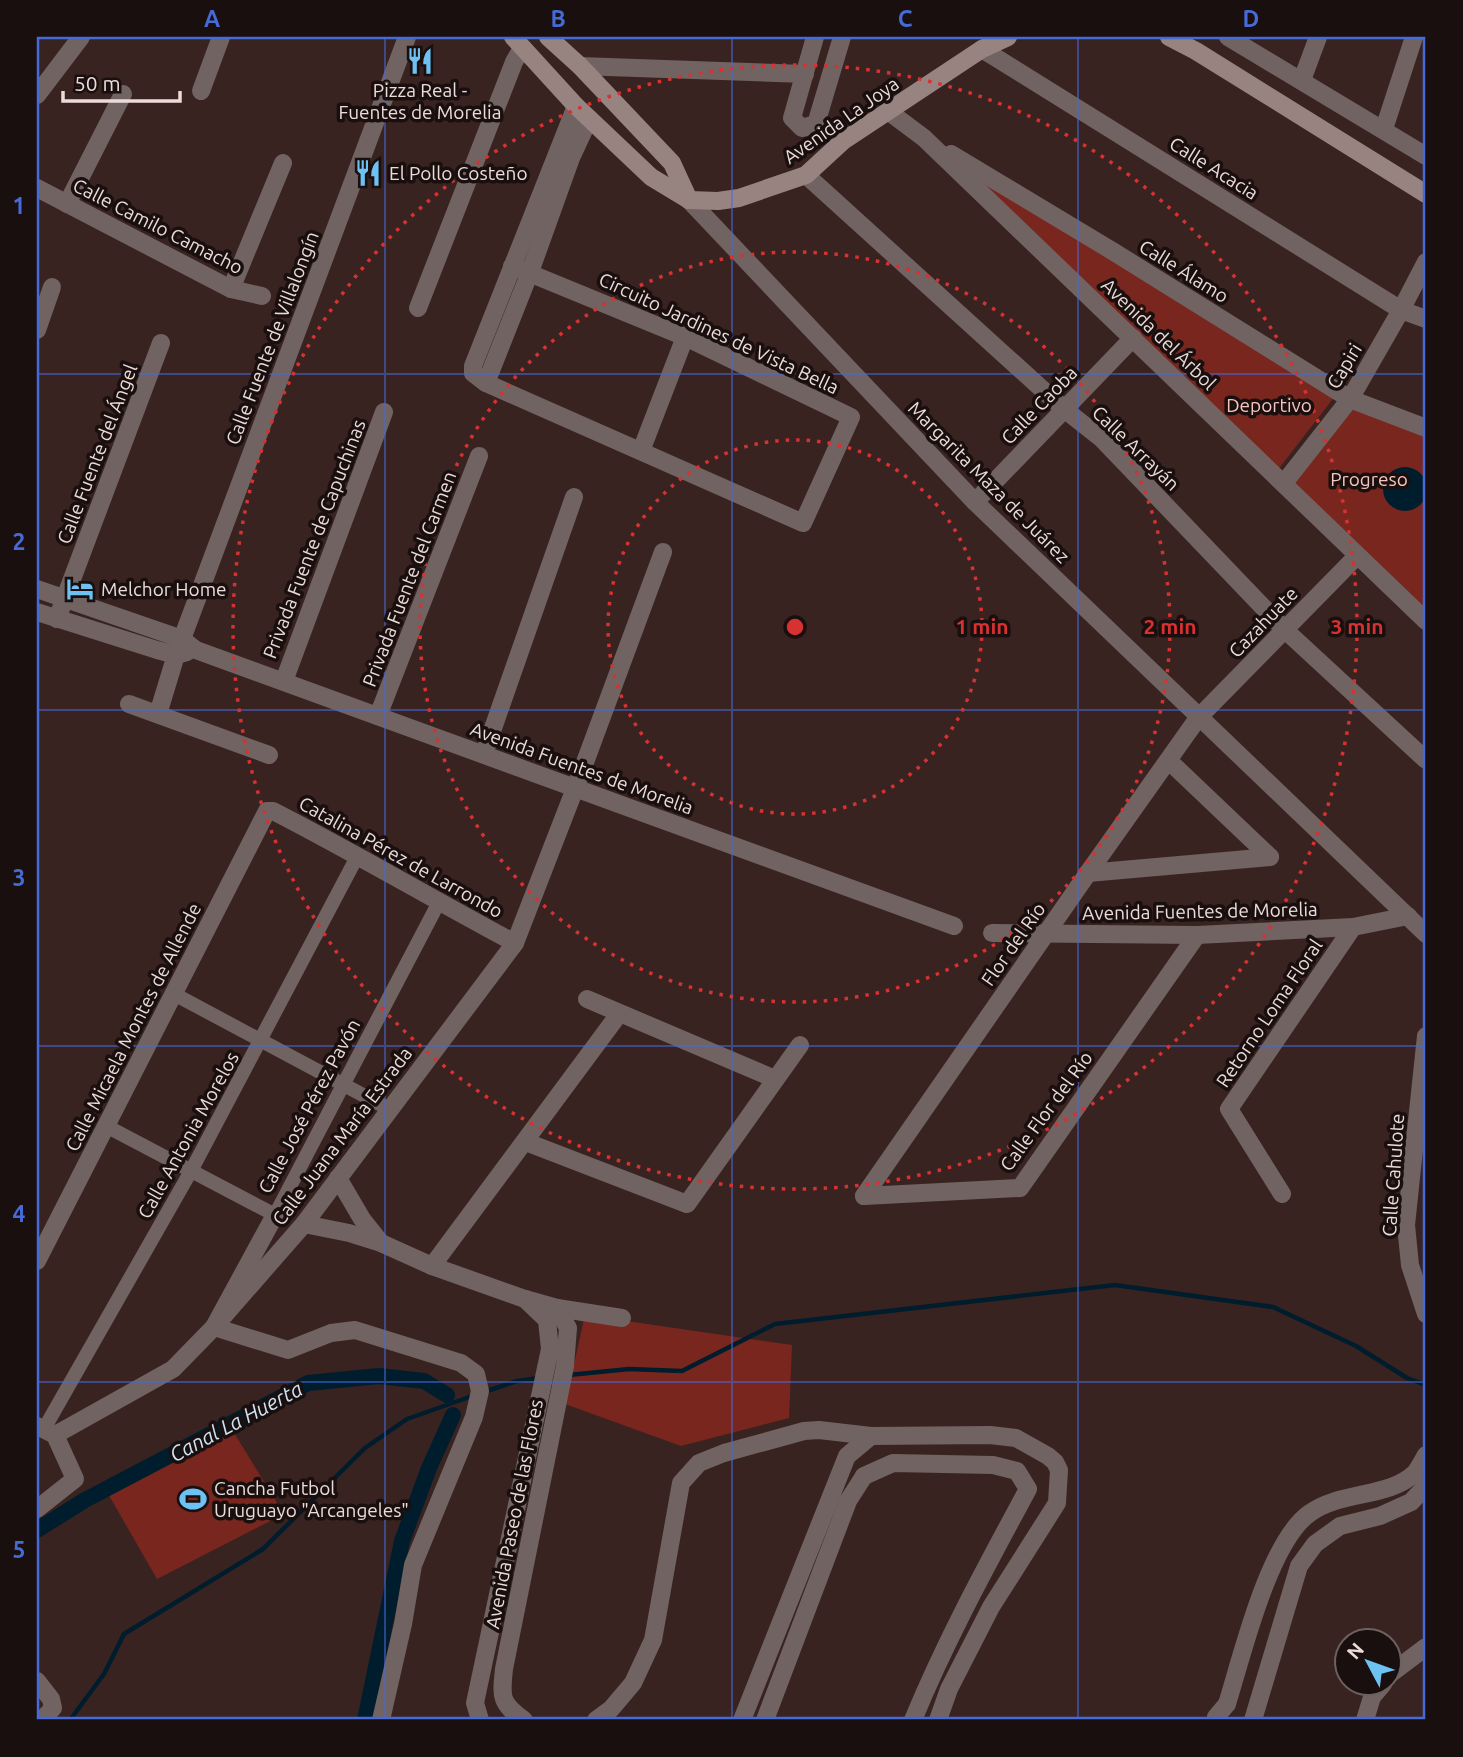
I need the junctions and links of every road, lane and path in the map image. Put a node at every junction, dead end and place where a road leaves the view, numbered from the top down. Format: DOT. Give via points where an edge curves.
graph roads {
  1 [pos="81,37"];
  2 [pos="221,37"];
  3 [pos="407,37"];
  4 [pos="548,37"];
  5 [pos="815,37"];
  6 [pos="842,37"];
  7 [pos="1169,37"];
  8 [pos="1228,37"];
  9 [pos="1318,37"];
  10 [pos="1414,37"];
  11 [pos="993,41"];
  12 [pos="518,42"];
  13 [pos="580,66"];
  14 [pos="805,74"];
  15 [pos="1302,80"];
  16 [pos="201,91"];
  17 [pos="37,94"];
  18 [pos="123,94"];
  19 [pos="576,106"];
  20 [pos="888,111"];
  21 [pos="589,119"];
  22 [pos="1384,129"];
  23 [pos="924,138"];
  24 [pos="1426,156"];
  25 [pos="283,163"];
  26 [pos="806,175"];
  27 [pos="37,188"];
  28 [pos="1426,194"];
  29 [pos="690,200"];
  30 [pos="67,204"];
  31 [pos="1426,261"];
  32 [pos="512,265"];
  33 [pos="530,272"];
  34 [pos="52,287"];
  35 [pos="231,289"];
  36 [pos="262,296"];
  37 [pos="418,308"];
  38 [pos="1401,310"];
  39 [pos="1426,320"];
  40 [pos="37,330"];
  41 [pos="685,337"];
  42 [pos="1133,338"];
  43 [pos="161,343"];
  44 [pos="486,383"];
  45 [pos="1350,399"];
  46 [pos="1064,409"];
  47 [pos="384,412"];
  48 [pos="1426,428"];
  49 [pos="641,451"];
  50 [pos="479,456"];
  51 [pos="1284,483"];
  52 [pos="574,496"];
  53 [pos="975,502"];
  54 [pos="663,552"];
  55 [pos="1357,556"];
  56 [pos="37,589"];
  57 [pos="64,600"];
  58 [pos="37,612"];
  59 [pos="57,619"];
  60 [pos="1426,621"];
  61 [pos="1285,630"];
  62 [pos="185,648"];
  63 [pos="284,681"];
  64 [pos="129,705"];
  65 [pos="158,714"];
  66 [pos="379,716"];
  67 [pos="1199,718"];
  68 [pos="484,754"];
  69 [pos="269,755"];
  70 [pos="1426,760"];
  71 [pos="1169,761"];
  72 [pos="575,788"];
  73 [pos="267,811"];
  74 [pos="358,855"];
  75 [pos="1087,873"];
  76 [pos="439,902"];
  77 [pos="1408,916"];
  78 [pos="954,926"];
  79 [pos="1353,927"];
  80 [pos="992,933"];
  81 [pos="1426,934"];
  82 [pos="1045,935"];
  83 [pos="1197,935"];
  84 [pos="515,943"];
  85 [pos="174,994"];
  86 [pos="587,999"];
  87 [pos="619,1014"];
  88 [pos="1426,1036"];
  89 [pos="261,1040"];
  90 [pos="800,1045"];
  91 [pos="775,1079"];
  92 [pos="344,1084"];
  93 [pos="389,1109"];
  94 [pos="106,1126"];
  95 [pos="526,1142"];
  96 [pos="191,1171"];
  97 [pos="338,1178"];
  98 [pos="1282,1194"];
  99 [pos="864,1196"];
  100 [pos="275,1215"];
  101 [pos="304,1224"];
  102 [pos="381,1243"];
  103 [pos="37,1261"];
  104 [pos="432,1266"];
  105 [pos="552,1314"];
  106 [pos="1426,1314"];
  107 [pos="622,1318"];
  108 [pos="214,1327"];
  109 [pos="551,1379"];
  110 [pos="45,1430"];
  111 [pos="819,1430"];
  112 [pos="871,1436"];
  113 [pos="1040,1452"];
  114 [pos="1426,1455"];
  115 [pos="847,1456"];
  116 [pos="881,1466"];
  117 [pos="1017,1471"];
  118 [pos="864,1476"];
  119 [pos="1059,1478"];
  120 [pos="1426,1486"];
  121 [pos="1028,1489"];
  122 [pos="37,1508"];
  123 [pos="1426,1647"];
  124 [pos="1404,1664"];
  125 [pos="37,1681"];
  126 [pos="1373,1698"];
  127 [pos="1227,1704"];
  128 [pos="610,1715"];
  129 [pos="1258,1717"];
  130 [pos="43,1720"];
  131 [pos="381,1720"];
  132 [pos="480,1720"];
  133 [pos="524,1720"];
  134 [pos="596,1720"];
  135 [pos="742,1720"];
  136 [pos="765,1720"];
  137 [pos="914,1720"];
  138 [pos="938,1720"];
  139 [pos="1217,1720"];
  140 [pos="1365,1720"];
  1 -- 17 [label="street"];
  2 -- 16 [label="street"];
  3 -- 62 [label="street, Calle Fuente de Villalongín"];
  4 -- 13 [label="main road, Margarita Maza de Juárez"];
  5 -- 14 [label="street"];
  6 -- 14 [label="street" via="816,124 802,128 792,118"];
  7 -- 28 [label="main road"];
  8 -- 15 [label="street"];
  9 -- 15 [label="street"];
  10 -- 22 [label="street"];
  11 -- 20 [label="main road, Avenida La Joya"];
  11 -- 38 [label="street, Calle Acacia"];
  12 -- 19 [label="main road"];
  12 -- 37 [label="street"];
  13 -- 14 [label="street"];
  13 -- 29 [label="main road, Margarita Maza de Juárez" via="672,163"];
  15 -- 22 [label="street"];
  18 -- 30 [label="street"];
  19 -- 21 [label="main road"];
  19 -- 32 [label="street"];
  20 -- 23 [label="street, Avenida del Árbol"];
  20 -- 26 [label="main road, Avenida La Joya" via="843,141"];
  21 -- 29 [label="main road" via="651,177"];
  21 -- 33 [label="street"];
  22 -- 24 [label="street"];
  23 -- 42 [label="street, Avenida del Árbol"];
  23 -- 45 [label="street, Calle Álamo"];
  25 -- 35 [label="street"];
  26 -- 29 [label="main road, Avenida La Joya" via="739,198"];
  26 -- 46 [label="street, Calle Arrayán"];
  27 -- 30 [label="street, Calle Camilo Camacho"];
  29 -- 53 [label="street, Margarita Maza de Juárez"];
  30 -- 35 [label="street, Calle Camilo Camacho"];
  31 -- 38 [label="street, Capiri"];
  32 -- 33 [label="street, Circuito Jardines de Vista Bella"];
  32 -- 44 [label="street" via="473,366"];
  33 -- 41 [label="street, Circuito Jardines de Vista Bella"];
  33 -- 44 [label="street"];
  34 -- 40 [label="street"];
  35 -- 36 [label="street, Calle Camilo Camacho"];
  38 -- 39 [label="street, Calle Acacia"];
  38 -- 45 [label="street, Capiri"];
  41 -- 49 [label="street"];
  41 -- 49 [label="street, Circuito Jardines de Vista Bella" via="851,417 803,523"];
  42 -- 46 [label="street, Calle Caoba"];
  42 -- 51 [label="street, Avenida del Árbol"];
  43 -- 57 [label="street, Calle Fuente del Ángel"];
  44 -- 49 [label="street, Circuito Jardines de Vista Bella"];
  45 -- 48 [label="street, Calle Álamo"];
  45 -- 51 [label="street, Capiri"];
  46 -- 53 [label="street, Calle Caoba"];
  46 -- 61 [label="street, Calle Arrayán" via="1102,439"];
  47 -- 63 [label="street, Privada Fuente de Capuchinas"];
  50 -- 66 [label="street, Privada Fuente del Carmen"];
  51 -- 55 [label="street, Avenida del Árbol"];
  52 -- 68 [label="street"];
  53 -- 67 [label="street, Margarita Maza de Juárez"];
  54 -- 72 [label="street, Calle Juana María Estrada"];
  55 -- 60 [label="street, Avenida del Árbol"];
  55 -- 61 [label="street, Cazahuate"];
  56 -- 57 [label="street, Avenida Fuentes de Morelia"];
  57 -- 59 [label="street, Calle Fuente del Ángel"];
  57 -- 62 [label="street, Avenida Fuentes de Morelia"];
  58 -- 59 [label="street, Avenida Fuentes de Morelia"];
  59 -- 62 [label="street, Avenida Fuentes de Morelia"];
  61 -- 67 [label="street, Cazahuate"];
  61 -- 70 [label="street, Calle Arrayán"];
  62 -- 63 [label="street, Avenida Fuentes de Morelia"];
  62 -- 65 [label="street, Calle Fuente de Villalongín"];
  63 -- 66 [label="street, Avenida Fuentes de Morelia"];
  64 -- 65 [label="street"];
  65 -- 69 [label="street"];
  66 -- 68 [label="street, Avenida Fuentes de Morelia"];
  67 -- 71 [label="street, Flor del Río"];
  67 -- 77 [label="street, Margarita Maza de Juárez"];
  68 -- 72 [label="street, Avenida Fuentes de Morelia"];
  71 -- 75 [label="street, Flor del Río"];
  71 -- 75 [label="street" via="1270,857"];
  72 -- 78 [label="street, Avenida Fuentes de Morelia"];
  72 -- 84 [label="street, Calle Juana María Estrada"];
  73 -- 74 [label="street, Catalina Pérez de Larrondo"];
  73 -- 85 [label="street, Calle Micaela Montes de Allende"];
  74 -- 76 [label="street, Catalina Pérez de Larrondo"];
  74 -- 89 [label="street, Calle Antonia Morelos"];
  75 -- 82 [label="street, Flor del Río"];
  76 -- 84 [label="street, Catalina Pérez de Larrondo"];
  76 -- 92 [label="street, Calle José Pérez Pavón"];
  77 -- 79 [label="street, Avenida Fuentes de Morelia"];
  77 -- 81 [label="street, Margarita Maza de Juárez"];
  79 -- 83 [label="street, Avenida Fuentes de Morelia"];
  79 -- 98 [label="street, Retorno Loma Floral" via="1229,1109"];
  80 -- 82 [label="street, Avenida Fuentes de Morelia"];
  82 -- 83 [label="street, Avenida Fuentes de Morelia"];
  82 -- 99 [label="street, Flor del Río"];
  83 -- 99 [label="street, Calle Flor del Río" via="1020,1188"];
  84 -- 93 [label="street, Calle Juana María Estrada"];
  85 -- 89 [label="street"];
  85 -- 94 [label="street, Calle Micaela Montes de Allende"];
  86 -- 87 [label="street"];
  87 -- 91 [label="street"];
  87 -- 95 [label="street"];
  88 -- 106 [label="street, Calle Cahulote" via="1406,1226 1410,1265"];
  89 -- 92 [label="street"];
  89 -- 96 [label="street, Calle Antonia Morelos"];
  90 -- 91 [label="street"];
  91 -- 95 [label="street" via="687,1204"];
  92 -- 93 [label="street"];
  92 -- 100 [label="street, Calle José Pérez Pavón"];
  93 -- 97 [label="street, Calle Juana María Estrada"];
  94 -- 96 [label="street"];
  94 -- 103 [label="street, Calle Micaela Montes de Allende"];
  95 -- 104 [label="street"];
  96 -- 100 [label="street"];
  96 -- 110 [label="street, Calle Antonia Morelos"];
  97 -- 101 [label="street, Calle Juana María Estrada"];
  97 -- 102 [label="street"];
  100 -- 108 [label="street, Calle José Pérez Pavón"];
  101 -- 102 [label="street"];
  101 -- 108 [label="street, Calle Juana María Estrada"];
  102 -- 104 [label="street"];
  104 -- 105 [label="street" via="525,1299"];
  105 -- 107 [label="street"];
  105 -- 109 [label="street, Avenida Paseo de las Flores" via="568,1328"];
  108 -- 110 [label="street, Calle Juana María Estrada" via="173,1369"];
  108 -- 131 [label="street" via="288,1350 331,1333 355,1330 461,1363 476,1374 474,1417 413,1564"];
  109 -- 132 [label="street, Avenida Paseo de las Flores" via="475,1703"];
  109 -- 133 [label="street, Avenida Paseo de las Flores" via="501,1697"];
  110 -- 122 [label="street" via="75,1479"];
  111 -- 112 [label="street"];
  111 -- 115 [label="street"];
  111 -- 128 [label="street" via="724,1453 699,1463 681,1483 653,1640 633,1683"];
  112 -- 113 [label="street" via="990,1435 1016,1438"];
  112 -- 115 [label="street"];
  112 -- 116 [label="street" via="883,1453"];
  113 -- 117 [label="street"];
  113 -- 119 [label="street" via="1055,1462"];
  114 -- 127 [label="street" via="1402,1482 1333,1500 1308,1513 1290,1534 1270,1571"];
  115 -- 118 [label="street" via="854,1471"];
  115 -- 135 [label="street"];
  116 -- 117 [label="street" via="892,1462 993,1465"];
  116 -- 118 [label="street"];
  117 -- 121 [label="street"];
  118 -- 136 [label="street" via="848,1501"];
  119 -- 121 [label="street" via="1047,1487"];
  119 -- 138 [label="street" via="1057,1503 991,1607"];
  120 -- 129 [label="street" via="1411,1502 1340,1526 1315,1544 1299,1566"];
  121 -- 137 [label="street" via="975,1586"];
  123 -- 124 [label="street"];
  125 -- 130 [label="street" via="53,1708"];
  126 -- 140 [label="street"];
  127 -- 129 [label="street" via="1242,1703"];
  127 -- 139 [label="street"];
  128 -- 134 [label="street"];
}
